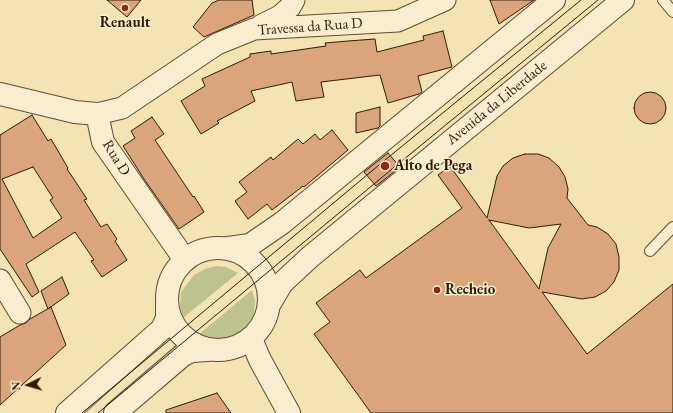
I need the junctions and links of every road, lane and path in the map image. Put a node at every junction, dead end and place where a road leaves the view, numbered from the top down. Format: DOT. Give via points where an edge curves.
graph roads {
  1 [pos="294,0"];
  2 [pos="444,0"];
  3 [pos="554,0"];
  4 [pos="623,0"];
  5 [pos="663,0"];
  6 [pos="673,12"];
  7 [pos="254,29"];
  8 [pos="0,94"];
  9 [pos="97,114"];
  10 [pos="673,227"];
  11 [pos="228,248"];
  12 [pos="650,252"];
  13 [pos="185,260"];
  14 [pos="0,280"];
  15 [pos="167,305"];
  16 [pos="269,305"];
  17 [pos="20,313"];
  18 [pos="251,339"];
  19 [pos="208,350"];
  20 [pos="67,413"];
  21 [pos="115,413"];
  22 [pos="289,413"];
  1 -- 7 [label="street" via="290,8 280,16"];
  2 -- 7 [label="street, Travessa da Rua D" via="398,21"];
  3 -- 11 [label="street" via="282,223 250,245"];
  4 -- 16 [label="street, Avenida da Liberdade" via="310,257 282,283"];
  5 -- 6 [label="lane"];
  7 -- 9 [label="street, Travessa da Rua D" via="218,44 122,108"];
  8 -- 9 [label="street" via="75,112"];
  9 -- 13 [label="street, Rua D" via="103,142"];
  10 -- 12 [label="lane"];
  11 -- 13 [label="street" via="200,251"];
  11 -- 16 [label="street" via="243,254 261,270 269,293"];
  13 -- 15 [label="street" via="174,272 168,288"];
  14 -- 17 [label="street"];
  15 -- 19 [label="street" via="171,320 180,334 188,342"];
  15 -- 20 [label="street" via="167,318 162,329"];
  16 -- 18 [label="street" via="260,330"];
  18 -- 19 [label="street" via="238,347 223,351"];
  18 -- 22 [label="street"];
  19 -- 21 [label="street" via="192,351 183,355"];
}
